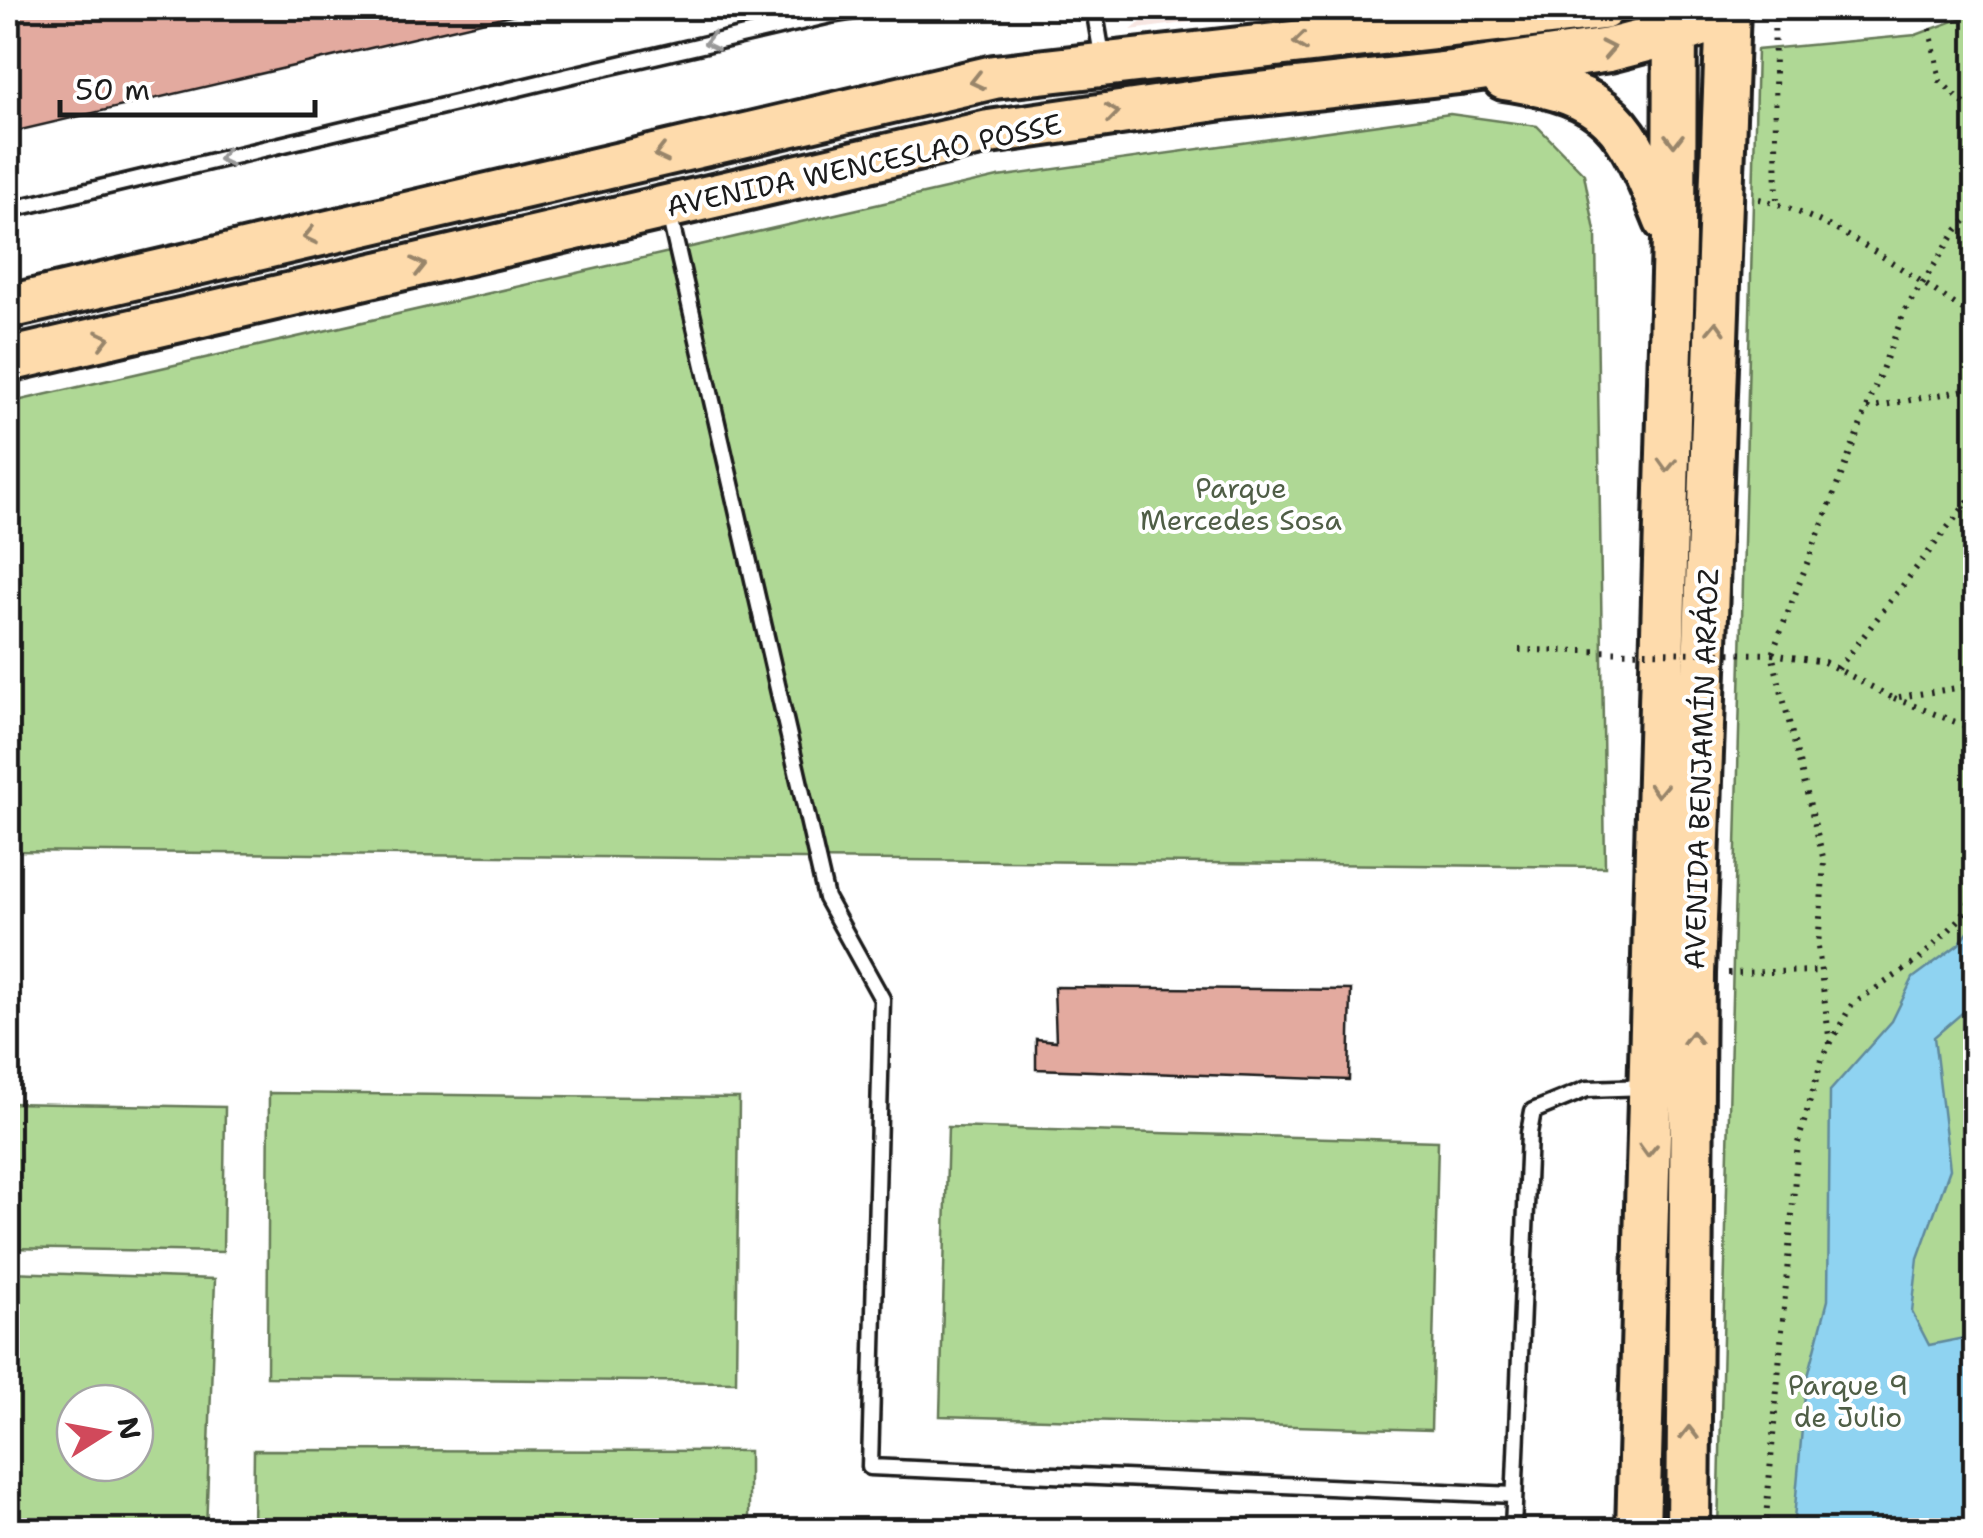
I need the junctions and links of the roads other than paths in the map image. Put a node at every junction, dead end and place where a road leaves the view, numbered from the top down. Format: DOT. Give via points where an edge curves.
graph roads {
  1 [pos="875,8"];
  2 [pos="1094,8"];
  3 [pos="1584,9"];
  4 [pos="1725,10"];
  5 [pos="1675,20"];
  6 [pos="1104,62"];
  7 [pos="1459,72"];
  8 [pos="668,208"];
  9 [pos="8,210"];
  10 [pos="1674,238"];
  11 [pos="8,307"];
  12 [pos="8,360"];
  13 [pos="1650,1086"];
  14 [pos="1514,1495"];
  15 [pos="1512,1530"];
  16 [pos="1638,1530"];
  17 [pos="1688,1530"];
  1 -- 9 [label="lane, one-way"];
  2 -- 6 [label="lane"];
  3 -- 6 [label="main road, one-way"];
  4 -- 5 [label="main road, AVENIDA WENCESLAO POSSE"];
  17 -- 4 [label="main road, AVENIDA BENJAMÍN ARÁOZ, one-way" via="1693,974"];
  7 -- 5 [label="main road, AVENIDA WENCESLAO POSSE, one-way" via="1609,50"];
  5 -- 10 [label="main road, AVENIDA BENJAMÍN ARÁOZ, one-way"];
  6 -- 11 [label="main road, one-way" via="960,85"];
  8 -- 7 [label="main road, AVENIDA WENCESLAO POSSE, one-way" via="990,132"];
  7 -- 10 [label="main road" via="1554,86 1603,110 1641,162"];
  12 -- 8 [label="main road, AVENIDA WENCESLAO POSSE, one-way"];
  8 -- 14 [label="lane" via="826,898 882,999 870,1467"];
  10 -- 13 [label="main road, AVENIDA BENJAMÍN ARÁOZ, one-way"];
  13 -- 14 [label="lane" via="1587,1089 1533,1111"];
  13 -- 16 [label="main road, AVENIDA BENJAMÍN ARÁOZ, one-way"];
  14 -- 15 [label="lane"];
}
